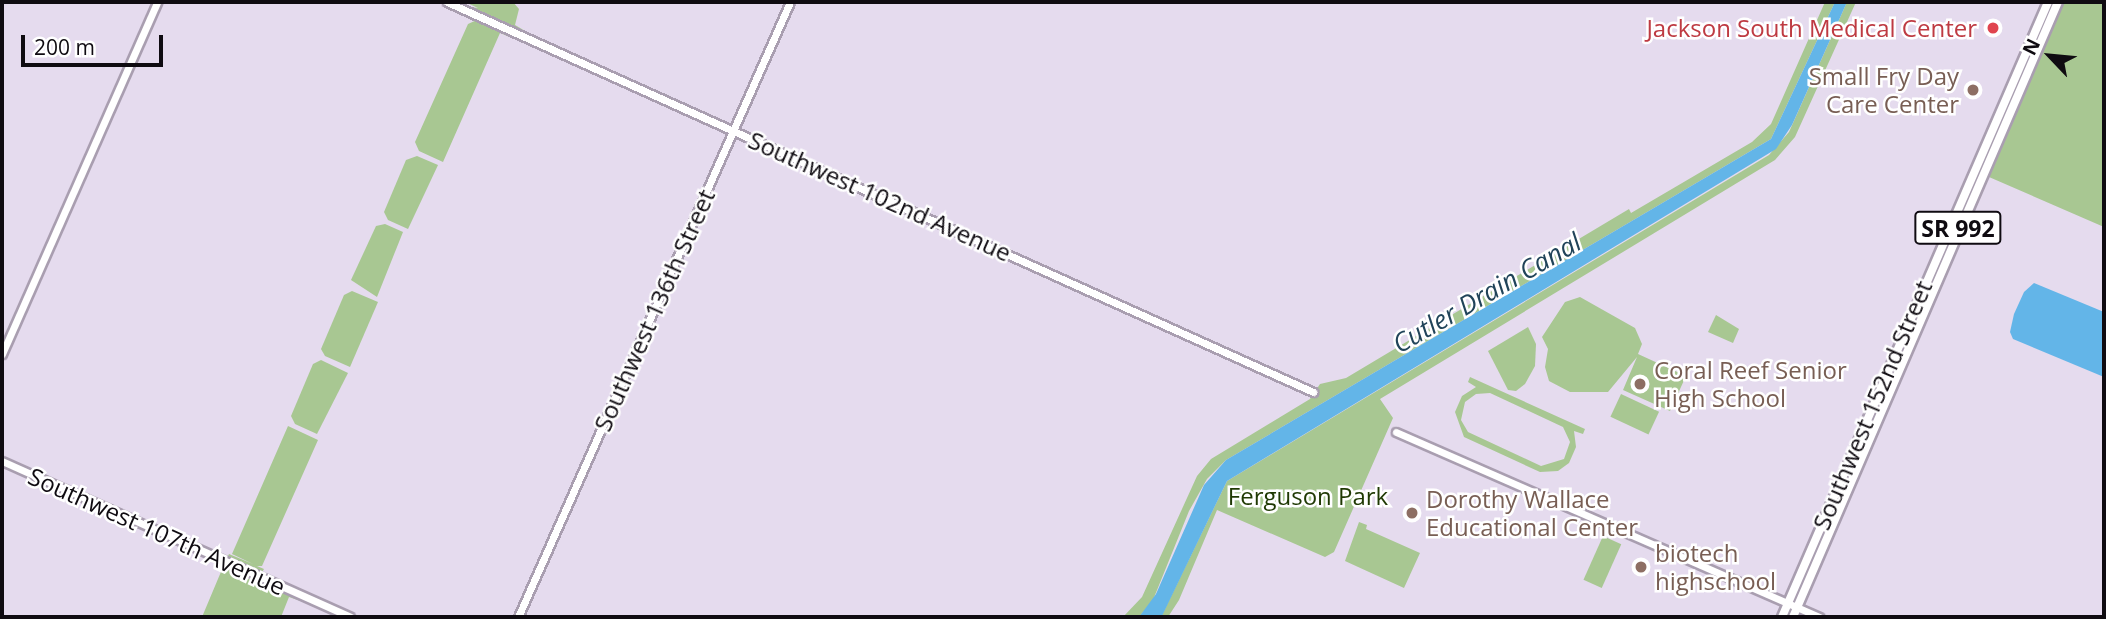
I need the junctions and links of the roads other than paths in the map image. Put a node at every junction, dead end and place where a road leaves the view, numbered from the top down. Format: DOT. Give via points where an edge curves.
graph roads {
  1 [pos="157,2"];
  2 [pos="447,2"];
  3 [pos="790,2"];
  4 [pos="2048,2"];
  5 [pos="2057,2"];
  6 [pos="734,130"];
  7 [pos="2,354"];
  8 [pos="1313,392"];
  9 [pos="1396,432"];
  10 [pos="2,461"];
  11 [pos="1788,604"];
  12 [pos="1797,613"];
  13 [pos="350,617"];
  14 [pos="518,617"];
  15 [pos="1782,617"];
  16 [pos="1819,617"];
  1 -- 7 [label="street"];
  2 -- 6 [label="street, Southwest 102nd Avenue"];
  3 -- 6 [label="street, Southwest 136th Street"];
  4 -- 11 [label="main road, Southwest 152nd Street / SR 992"];
  5 -- 12 [label="main road, Southwest 152nd Street / SR 992"];
  6 -- 8 [label="street, Southwest 102nd Avenue"];
  6 -- 14 [label="street, Southwest 136th Street"];
  9 -- 11 [label="street"];
  10 -- 13 [label="street, Southwest 107th Avenue"];
  11 -- 12 [label="street"];
  11 -- 15 [label="main road, Southwest 152nd Street / SR 992"];
  12 -- 16 [label="street"];
}
